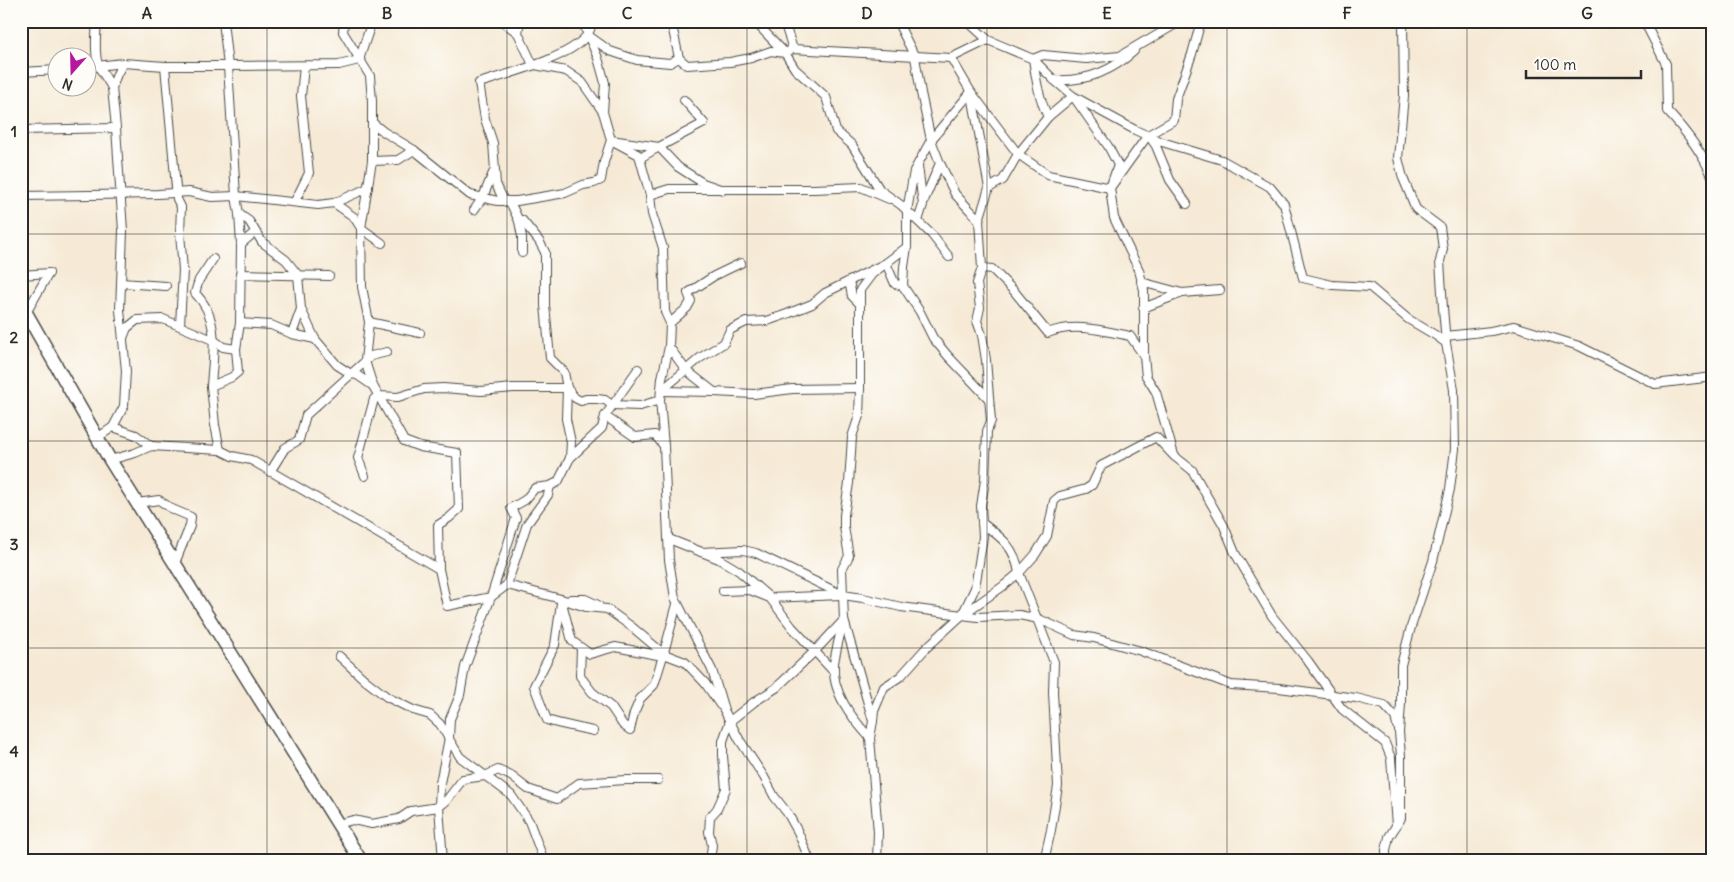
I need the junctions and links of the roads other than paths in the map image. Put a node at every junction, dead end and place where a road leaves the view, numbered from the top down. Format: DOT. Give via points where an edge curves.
graph roads {
  1 [pos="97,21"];
  2 [pos="223,21"];
  3 [pos="344,21"];
  4 [pos="372,21"];
  5 [pos="502,21"];
  6 [pos="520,21"];
  7 [pos="582,21"];
  8 [pos="593,21"];
  9 [pos="671,21"];
  10 [pos="786,21"];
  11 [pos="897,21"];
  12 [pos="967,21"];
  13 [pos="1181,21"];
  14 [pos="1201,21"];
  15 [pos="1403,21"];
  16 [pos="1644,21"];
  17 [pos="756,23"];
  18 [pos="518,34"];
  19 [pos="588,35"];
  20 [pos="988,40"];
  21 [pos="1145,41"];
  22 [pos="96,48"];
  23 [pos="793,49"];
  24 [pos="785,53"];
  25 [pos="915,57"];
  26 [pos="679,58"];
  27 [pos="951,58"];
  28 [pos="1034,59"];
  29 [pos="359,60"];
  30 [pos="123,63"];
  31 [pos="533,65"];
  32 [pos="98,66"];
  33 [pos="165,66"];
  34 [pos="228,66"];
  35 [pos="304,66"];
  36 [pos="48,71"];
  37 [pos="21,72"];
  38 [pos="1054,80"];
  39 [pos="112,88"];
  40 [pos="971,92"];
  41 [pos="1073,96"];
  42 [pos="684,100"];
  43 [pos="603,112"];
  44 [pos="1048,117"];
  45 [pos="373,123"];
  46 [pos="116,128"];
  47 [pos="21,130"];
  48 [pos="1148,134"];
  49 [pos="611,140"];
  50 [pos="931,140"];
  51 [pos="659,147"];
  52 [pos="414,150"];
  53 [pos="1018,154"];
  54 [pos="640,158"];
  55 [pos="372,161"];
  56 [pos="940,163"];
  57 [pos="917,165"];
  58 [pos="495,169"];
  59 [pos="1713,178"];
  60 [pos="368,188"];
  61 [pos="989,188"];
  62 [pos="1110,188"];
  63 [pos="723,190"];
  64 [pos="121,194"];
  65 [pos="177,194"];
  66 [pos="470,195"];
  67 [pos="650,195"];
  68 [pos="21,196"];
  69 [pos="236,196"];
  70 [pos="483,197"];
  71 [pos="893,200"];
  72 [pos="295,201"];
  73 [pos="504,201"];
  74 [pos="334,204"];
  75 [pos="1187,204"];
  76 [pos="923,205"];
  77 [pos="908,211"];
  78 [pos="239,214"];
  79 [pos="979,220"];
  80 [pos="519,221"];
  81 [pos="918,221"];
  82 [pos="361,228"];
  83 [pos="255,232"];
  84 [pos="244,242"];
  85 [pos="262,242"];
  86 [pos="382,243"];
  87 [pos="907,247"];
  88 [pos="522,253"];
  89 [pos="949,257"];
  90 [pos="213,259"];
  91 [pos="741,263"];
  92 [pos="886,263"];
  93 [pos="982,268"];
  94 [pos="240,274"];
  95 [pos="21,275"];
  96 [pos="298,275"];
  97 [pos="329,276"];
  98 [pos="849,281"];
  99 [pos="1141,282"];
  100 [pos="121,284"];
  101 [pos="166,286"];
  102 [pos="903,286"];
  103 [pos="1220,290"];
  104 [pos="1182,293"];
  105 [pos="860,304"];
  106 [pos="1144,308"];
  107 [pos="23,309"];
  108 [pos="301,309"];
  109 [pos="368,322"];
  110 [pos="240,323"];
  111 [pos="670,323"];
  112 [pos="180,325"];
  113 [pos="420,333"];
  114 [pos="292,334"];
  115 [pos="315,339"];
  116 [pos="1446,339"];
  117 [pos="214,341"];
  118 [pos="122,342"];
  119 [pos="669,347"];
  120 [pos="236,350"];
  121 [pos="387,352"];
  122 [pos="1144,356"];
  123 [pos="365,361"];
  124 [pos="638,369"];
  125 [pos="686,370"];
  126 [pos="352,374"];
  127 [pos="1713,377"];
  128 [pos="211,386"];
  129 [pos="373,386"];
  130 [pos="567,388"];
  131 [pos="860,388"];
  132 [pos="714,392"];
  133 [pos="379,396"];
  134 [pos="661,396"];
  135 [pos="989,399"];
  136 [pos="612,405"];
  137 [pos="605,416"];
  138 [pos="113,427"];
  139 [pos="97,438"];
  140 [pos="151,446"];
  141 [pos="664,446"];
  142 [pos="220,450"];
  143 [pos="1174,456"];
  144 [pos="570,458"];
  145 [pos="110,460"];
  146 [pos="270,472"];
  147 [pos="365,476"];
  148 [pos="550,486"];
  149 [pos="137,502"];
  150 [pos="982,523"];
  151 [pos="669,539"];
  152 [pos="701,552"];
  153 [pos="175,563"];
  154 [pos="439,569"];
  155 [pos="1019,573"];
  156 [pos="507,585"];
  157 [pos="722,590"];
  158 [pos="843,595"];
  159 [pos="491,598"];
  160 [pos="561,598"];
  161 [pos="770,598"];
  162 [pos="677,604"];
  163 [pos="962,615"];
  164 [pos="1038,619"];
  165 [pos="844,620"];
  166 [pos="581,648"];
  167 [pos="815,651"];
  168 [pos="664,655"];
  169 [pos="339,656"];
  170 [pos="834,672"];
  171 [pos="1332,695"];
  172 [pos="724,710"];
  173 [pos="730,721"];
  174 [pos="873,721"];
  175 [pos="592,731"];
  176 [pos="1399,732"];
  177 [pos="448,738"];
  178 [pos="870,738"];
  179 [pos="485,776"];
  180 [pos="658,780"];
  181 [pos="439,807"];
  182 [pos="338,824"];
  183 [pos="1396,826"];
  184 [pos="361,861"];
  185 [pos="443,861"];
  186 [pos="544,861"];
  187 [pos="710,861"];
  188 [pos="810,861"];
  189 [pos="877,861"];
  190 [pos="1044,861"];
  191 [pos="1386,861"];
  1 -- 22 [label="street"];
  2 -- 34 [label="street"];
  3 -- 29 [label="street" via="343,32"];
  4 -- 29 [label="street"];
  5 -- 18 [label="street"];
  6 -- 18 [label="street"];
  7 -- 19 [label="street"];
  8 -- 19 [label="street"];
  9 -- 26 [label="street"];
  10 -- 23 [label="street"];
  11 -- 25 [label="street"];
  12 -- 20 [label="street"];
  13 -- 21 [label="street"];
  14 -- 48 [label="street" via="1176,99 1174,120"];
  15 -- 116 [label="street" via="1404,96 1398,158 1416,209 1440,227"];
  16 -- 59 [label="street" via="1666,64 1667,111 1688,133"];
  17 -- 24 [label="street"];
  18 -- 31 [label="street"];
  19 -- 26 [label="street" via="610,51 637,60 670,63"];
  19 -- 31 [label="street" via="555,58"];
  19 -- 43 [label="street" via="605,82"];
  20 -- 27 [label="street"];
  20 -- 28 [label="street"];
  21 -- 28 [label="street" via="1120,56 1043,55"];
  21 -- 38 [label="street" via="1120,64 1096,75 1068,81"];
  23 -- 24 [label="street"];
  23 -- 25 [label="street"];
  24 -- 26 [label="street" via="771,51 737,60 694,65 687,65"];
  24 -- 71 [label="street" via="800,74 826,96 836,131 852,145 880,190"];
  25 -- 27 [label="street"];
  25 -- 50 [label="street"];
  27 -- 40 [label="street"];
  28 -- 38 [label="street"];
  28 -- 44 [label="street" via="1042,105"];
  29 -- 35 [label="street" via="339,65"];
  29 -- 45 [label="street" via="370,76"];
  30 -- 32 [label="street"];
  30 -- 33 [label="street"];
  30 -- 39 [label="street"];
  31 -- 43 [label="street" via="566,71 582,82"];
  31 -- 58 [label="street" via="479,83"];
  32 -- 39 [label="street"];
  33 -- 34 [label="street"];
  33 -- 65 [label="street"];
  34 -- 35 [label="street"];
  34 -- 69 [label="street"];
  35 -- 72 [label="street" via="301,96 309,172"];
  36 -- 37 [label="street"];
  38 -- 41 [label="street"];
  39 -- 46 [label="street"];
  40 -- 50 [label="street"];
  40 -- 53 [label="street"];
  40 -- 61 [label="street"];
  41 -- 44 [label="street"];
  41 -- 48 [label="street"];
  41 -- 62 [label="street" via="1118,165"];
  42 -- 51 [label="street" via="704,123"];
  43 -- 49 [label="street"];
  44 -- 53 [label="street"];
  45 -- 52 [label="street"];
  45 -- 55 [label="street"];
  46 -- 47 [label="street"];
  46 -- 64 [label="street"];
  48 -- 62 [label="street"];
  48 -- 75 [label="street" via="1170,180"];
  48 -- 116 [label="street" via="1162,142 1222,160 1270,187 1284,204 1303,278 1332,285 1370,287 1408,320"];
  49 -- 51 [label="street"];
  49 -- 54 [label="street"];
  49 -- 73 [label="street" via="601,180 538,199"];
  50 -- 56 [label="street"];
  50 -- 57 [label="street"];
  51 -- 54 [label="street"];
  51 -- 63 [label="street" via="678,167 703,183"];
  52 -- 55 [label="street" via="398,160"];
  52 -- 66 [label="street"];
  53 -- 61 [label="street" via="1003,180"];
  53 -- 62 [label="street" via="1048,175"];
  54 -- 67 [label="street"];
  55 -- 60 [label="street"];
  56 -- 76 [label="street"];
  56 -- 79 [label="street" via="955,194"];
  57 -- 76 [label="street"];
  57 -- 77 [label="street"];
  58 -- 70 [label="street"];
  58 -- 73 [label="street" via="496,184"];
  60 -- 74 [label="street"];
  60 -- 82 [label="street"];
  61 -- 79 [label="street"];
  62 -- 99 [label="street" via="1114,218"];
  63 -- 67 [label="street" via="669,189"];
  63 -- 71 [label="street" via="862,187"];
  64 -- 65 [label="street"];
  64 -- 68 [label="street"];
  64 -- 100 [label="street"];
  65 -- 69 [label="street"];
  65 -- 112 [label="street" via="183,270"];
  66 -- 70 [label="street"];
  66 -- 70 [label="street" via="474,210"];
  67 -- 111 [label="street" via="652,214 663,248 665,312"];
  69 -- 72 [label="street"];
  69 -- 78 [label="street"];
  70 -- 73 [label="street"];
  71 -- 77 [label="street"];
  72 -- 74 [label="street"];
  73 -- 80 [label="street" via="510,204"];
  74 -- 82 [label="street" via="354,217"];
  76 -- 81 [label="street"];
  77 -- 81 [label="street"];
  77 -- 87 [label="street"];
  78 -- 83 [label="street"];
  78 -- 84 [label="street"];
  79 -- 93 [label="street"];
  80 -- 88 [label="street"];
  80 -- 130 [label="street" via="522,220 539,241 544,252 550,358 564,372"];
  81 -- 89 [label="street"];
  82 -- 86 [label="street"];
  82 -- 109 [label="street" via="362,286"];
  83 -- 84 [label="street"];
  83 -- 85 [label="street"];
  84 -- 85 [label="street"];
  84 -- 94 [label="street"];
  85 -- 96 [label="street" via="286,260"];
  87 -- 92 [label="street"];
  87 -- 102 [label="street"];
  90 -- 117 [label="street" via="199,280 195,293 204,302 211,319"];
  91 -- 111 [label="street" via="688,293 691,301"];
  92 -- 98 [label="street"];
  92 -- 102 [label="street" via="895,284"];
  92 -- 105 [label="street" via="860,290"];
  93 -- 122 [label="street" via="992,269 1048,333 1069,328 1130,336"];
  93 -- 135 [label="street" via="977,283 980,308 977,321 982,335"];
  94 -- 96 [label="street"];
  94 -- 110 [label="street"];
  95 -- 107 [label="street" via="49,273"];
  96 -- 97 [label="street"];
  96 -- 108 [label="street"];
  98 -- 105 [label="street" via="852,296"];
  98 -- 125 [label="street" via="812,304 768,321 746,322 730,330 724,343"];
  99 -- 104 [label="street"];
  99 -- 106 [label="street"];
  100 -- 101 [label="street"];
  100 -- 118 [label="street"];
  102 -- 135 [label="street" via="933,338"];
  103 -- 104 [label="street"];
  104 -- 106 [label="street"];
  105 -- 131 [label="street"];
  106 -- 122 [label="street"];
  107 -- 139 [label="highway"];
  108 -- 114 [label="street"];
  108 -- 115 [label="street"];
  109 -- 113 [label="street"];
  109 -- 123 [label="street"];
  110 -- 114 [label="street" via="271,325"];
  110 -- 120 [label="street"];
  111 -- 119 [label="street"];
  112 -- 117 [label="street"];
  112 -- 118 [label="street" via="163,319 137,320 127,328"];
  114 -- 115 [label="street"];
  115 -- 126 [label="street" via="337,365"];
  116 -- 127 [label="street" via="1514,326 1579,346 1655,384"];
  116 -- 176 [label="street" via="1454,390 1455,450 1450,489 1433,561 1401,664"];
  117 -- 120 [label="street"];
  117 -- 128 [label="street"];
  118 -- 138 [label="street" via="126,371 124,406"];
  119 -- 125 [label="street"];
  119 -- 134 [label="street"];
  120 -- 128 [label="street" via="238,372"];
  121 -- 123 [label="street"];
  122 -- 143 [label="street" via="1146,376 1156,392"];
  123 -- 126 [label="street"];
  123 -- 129 [label="street"];
  124 -- 136 [label="street"];
  125 -- 132 [label="street"];
  125 -- 134 [label="street"];
  126 -- 129 [label="street"];
  126 -- 146 [label="street" via="306,415 300,440 285,448"];
  128 -- 142 [label="street"];
  129 -- 133 [label="street"];
  130 -- 133 [label="street" via="481,391 443,388 424,389 398,397"];
  130 -- 136 [label="street" via="581,401 604,400"];
  130 -- 144 [label="street"];
  131 -- 132 [label="street" via="792,389 754,394"];
  131 -- 158 [label="street" via="844,515 849,556 842,569"];
  132 -- 134 [label="street"];
  133 -- 147 [label="street" via="374,400 358,458"];
  133 -- 154 [label="street" via="404,441 420,447 457,452 459,509 438,525"];
  134 -- 136 [label="street" via="640,406"];
  134 -- 141 [label="street"];
  135 -- 150 [label="street" via="991,420 987,431"];
  136 -- 137 [label="street"];
  137 -- 141 [label="street" via="635,437 655,435"];
  137 -- 144 [label="street" via="602,428"];
  138 -- 139 [label="street"];
  138 -- 140 [label="street" via="136,435"];
  139 -- 145 [label="highway"];
  140 -- 142 [label="street"];
  140 -- 145 [label="street"];
  141 -- 151 [label="street"];
  142 -- 146 [label="street" via="251,460"];
  143 -- 155 [label="street" via="1156,438 1101,466 1092,485 1086,489 1060,496 1054,501 1047,536"];
  143 -- 171 [label="street" via="1192,470 1259,596"];
  144 -- 148 [label="street" via="558,482"];
  145 -- 149 [label="highway"];
  146 -- 154 [label="street"];
  148 -- 156 [label="street" via="548,495 526,524"];
  148 -- 159 [label="street" via="535,488 525,500 511,508 516,518"];
  149 -- 153 [label="highway"];
  149 -- 153 [label="street" via="160,500 191,517"];
  150 -- 155 [label="street" via="1004,539 1017,559"];
  150 -- 163 [label="street" via="983,538 975,588"];
  151 -- 152 [label="street"];
  151 -- 162 [label="street" via="669,560"];
  152 -- 158 [label="street" via="756,552"];
  152 -- 161 [label="street" via="739,571"];
  153 -- 182 [label="highway"];
  154 -- 159 [label="street" via="447,606"];
  155 -- 163 [label="street"];
  155 -- 164 [label="street"];
  156 -- 159 [label="street"];
  156 -- 160 [label="street"];
  157 -- 161 [label="street" via="750,590"];
  158 -- 161 [label="street"];
  158 -- 163 [label="street"];
  158 -- 165 [label="street"];
  159 -- 177 [label="street" via="465,667"];
  160 -- 166 [label="street" via="572,641"];
  160 -- 168 [label="street" via="585,599 607,609"];
  160 -- 175 [label="street" via="555,645 534,686 547,720"];
  161 -- 167 [label="street"];
  162 -- 168 [label="street"];
  162 -- 172 [label="street" via="712,670"];
  163 -- 164 [label="street" via="1019,615"];
  163 -- 174 [label="street" via="901,676 884,687"];
  164 -- 171 [label="street" via="1074,634 1141,651 1231,685"];
  164 -- 190 [label="street" via="1054,662 1058,786"];
  165 -- 167 [label="street"];
  165 -- 170 [label="street"];
  165 -- 174 [label="street"];
  166 -- 168 [label="street" via="590,654 615,647"];
  166 -- 168 [label="street" via="580,676 630,730 640,699 654,685"];
  167 -- 170 [label="street"];
  167 -- 173 [label="street" via="776,688"];
  168 -- 172 [label="street" via="685,662"];
  169 -- 177 [label="street" via="388,697 430,715"];
  170 -- 178 [label="street" via="834,680 847,709"];
  171 -- 176 [label="street" via="1384,705 1395,717"];
  171 -- 183 [label="street" via="1342,709 1385,743 1391,758"];
  172 -- 173 [label="street"];
  173 -- 187 [label="street" via="723,741 726,789 710,817"];
  173 -- 188 [label="street" via="788,814"];
  174 -- 178 [label="street"];
  176 -- 183 [label="street" via="1401,818"];
  177 -- 179 [label="street" via="460,757"];
  177 -- 181 [label="street"];
  178 -- 189 [label="street" via="878,832"];
  179 -- 180 [label="street" via="498,770 528,789 556,799 579,783"];
  179 -- 181 [label="street" via="463,780"];
  179 -- 186 [label="street" via="511,795 529,821"];
  181 -- 182 [label="street" via="411,811 399,819 372,824 353,820"];
  181 -- 185 [label="street"];
  182 -- 184 [label="highway"];
  183 -- 191 [label="street" via="1386,850"];
}
